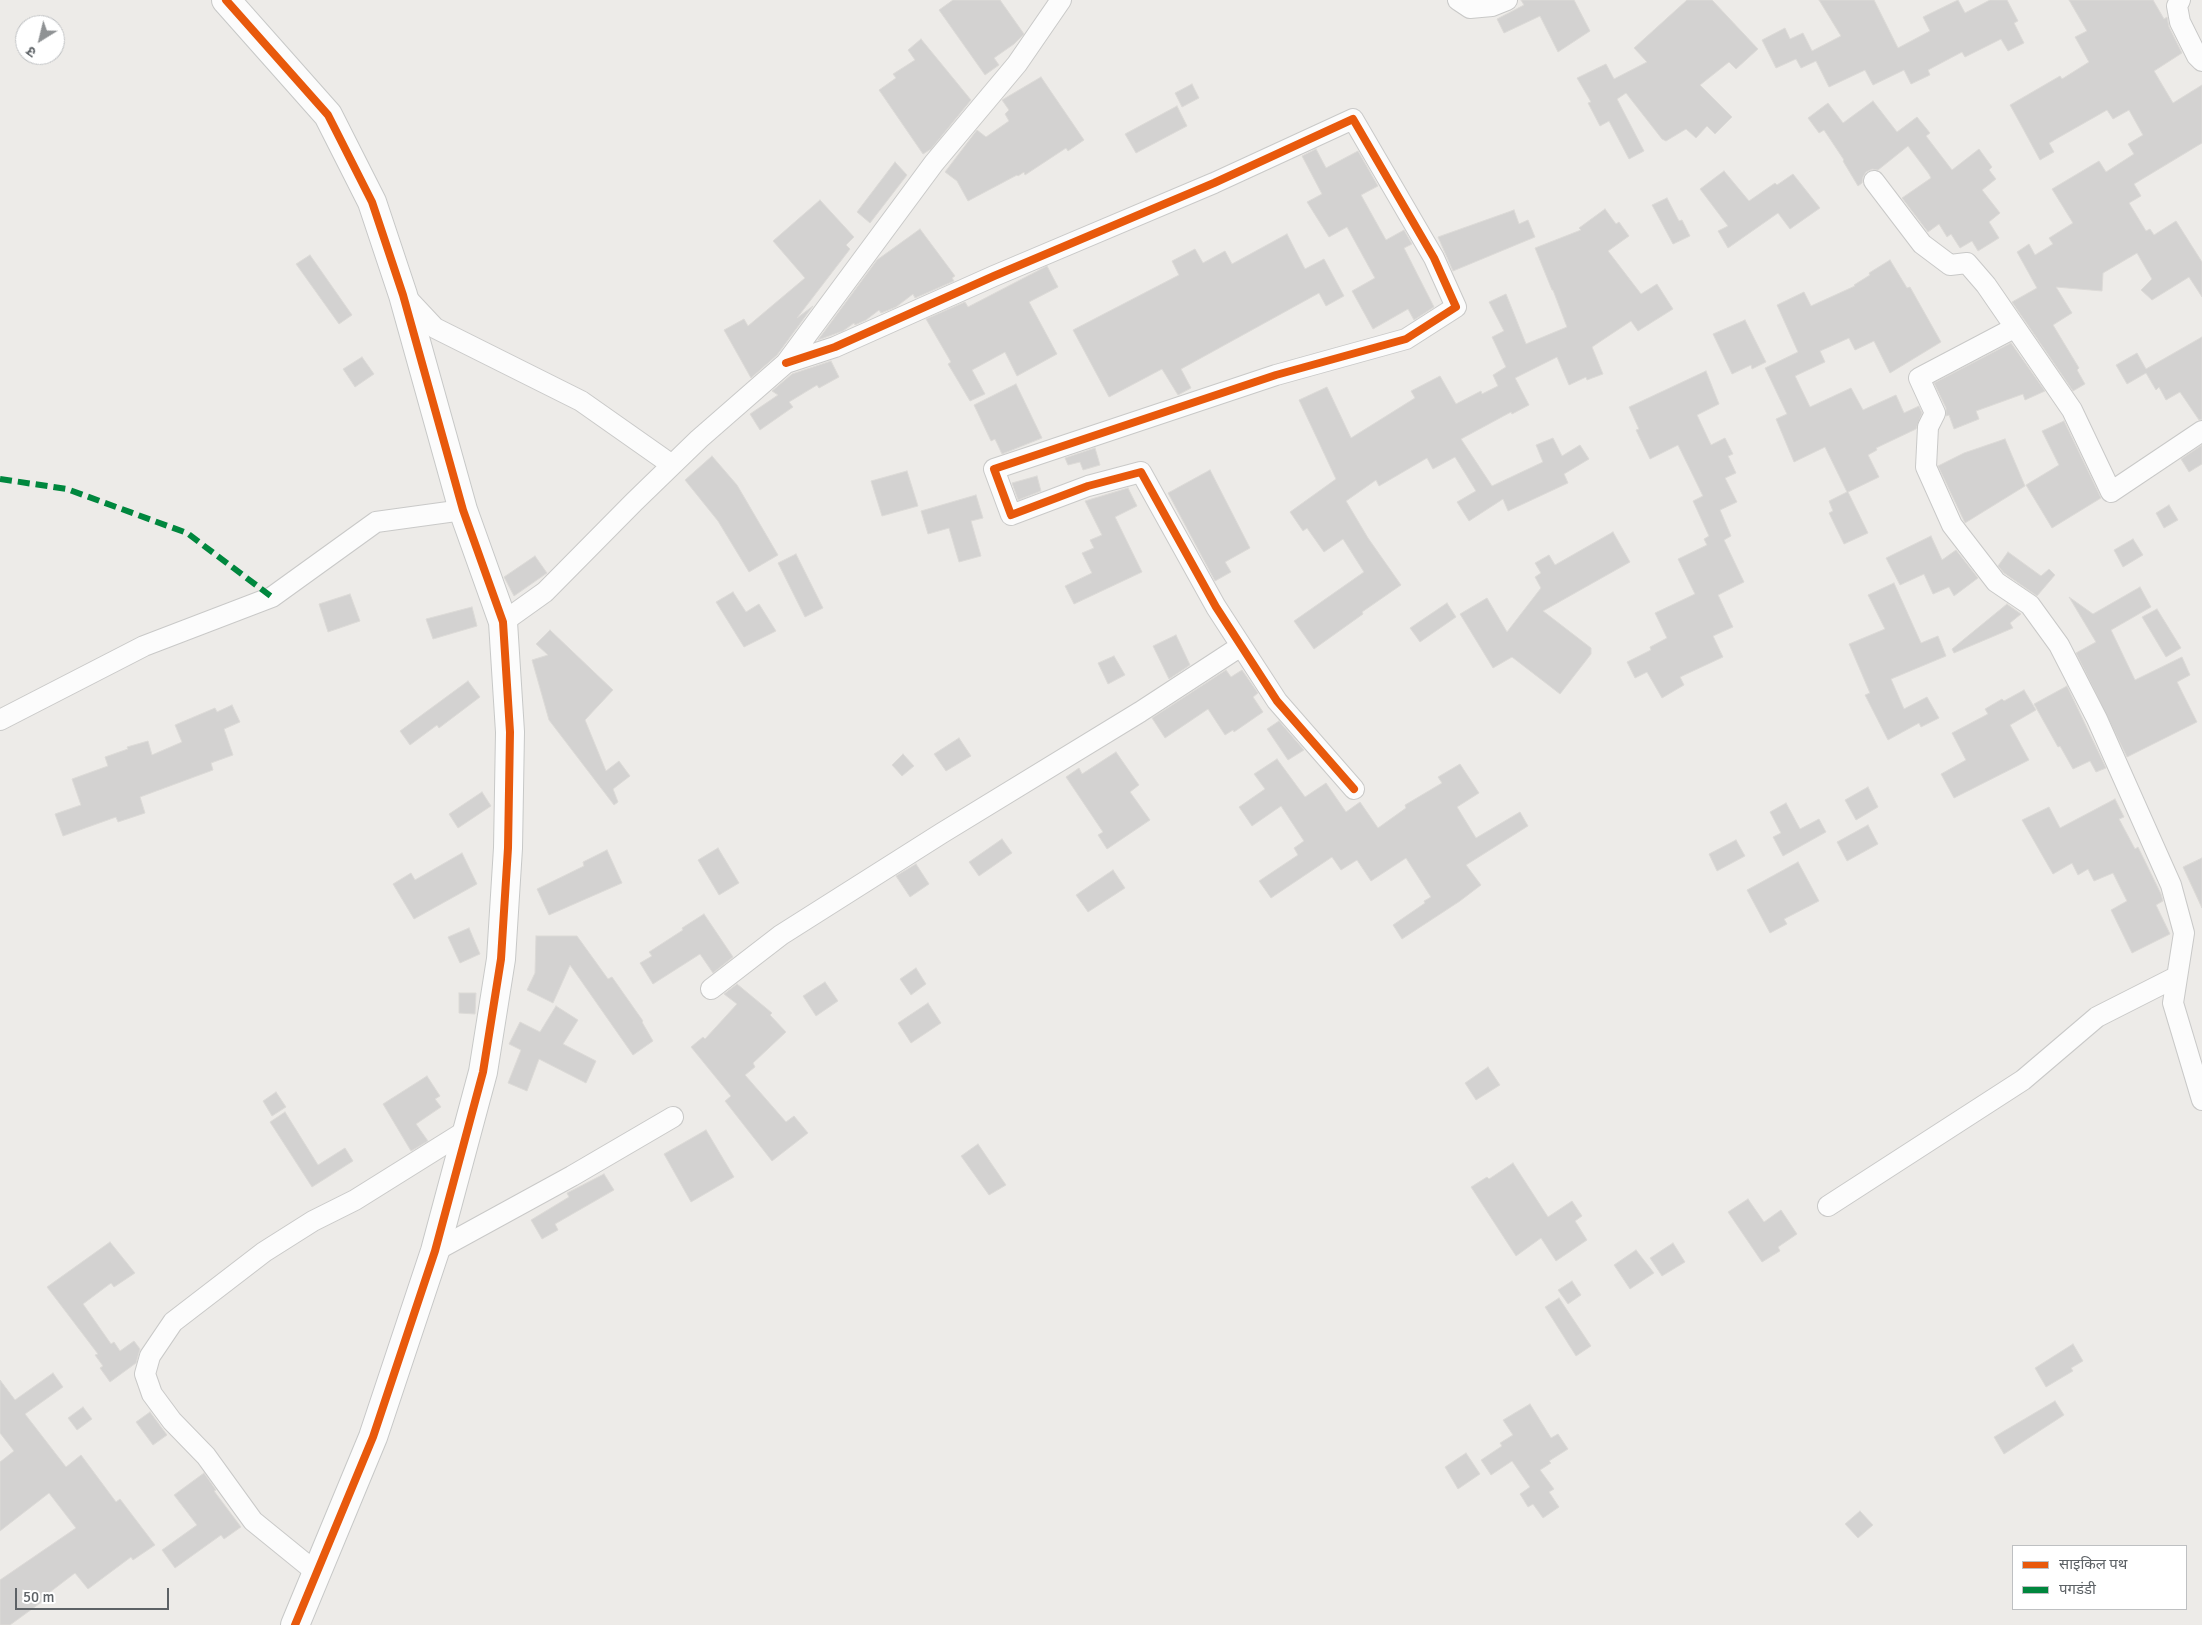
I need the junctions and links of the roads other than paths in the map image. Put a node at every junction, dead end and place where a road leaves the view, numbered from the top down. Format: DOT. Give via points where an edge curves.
graph roads {
  1 [pos="226,0"];
  2 [pos="1061,0"];
  3 [pos="1458,0"];
  4 [pos="1507,0"];
  5 [pos="2180,0"];
  6 [pos="2202,61"];
  7 [pos="1874,181"];
  8 [pos="403,295"];
  9 [pos="2014,328"];
  10 [pos="786,364"];
  11 [pos="2202,430"];
  12 [pos="672,465"];
  13 [pos="463,510"];
  14 [pos="503,622"];
  15 [pos="1241,646"];
  16 [pos="0,720"];
  17 [pos="1354,789"];
  18 [pos="2176,977"];
  19 [pos="711,988"];
  20 [pos="2202,1100"];
  21 [pos="672,1117"];
  22 [pos="467,1130"];
  23 [pos="1828,1206"];
  24 [pos="435,1251"];
  25 [pos="317,1573"];
  26 [pos="295,1625"];
  1 -- 8 [label="street" via="328,115 372,202"];
  2 -- 10 [label="street" via="1018,64 934,163"];
  3 -- 4 [label="street" via="1470,8 1492,6"];
  5 -- 6 [label="street" via="2177,6 2180,22"];
  7 -- 9 [label="street" via="1922,244 1950,265 1967,263 1986,285"];
  8 -- 12 [label="street" via="435,328 581,401"];
  8 -- 13 [label="street"];
  9 -- 11 [label="street" via="2072,410 2111,492"];
  9 -- 18 [label="street" via="1919,378 1935,413 1928,427 1926,467 1952,525 1996,582 2030,605 2059,645 2097,719 2171,885 2184,933"];
  10 -- 12 [label="street"];
  10 -- 15 [label="street" via="835,347 1214,184 1353,119 1434,258 1456,307 1406,339 1276,375 994,468 1011,515 1088,486 1140,472"];
  12 -- 14 [label="street" via="545,592"];
  13 -- 14 [label="street"];
  13 -- 16 [label="street" via="376,522 272,597 144,646"];
  14 -- 22 [label="street" via="510,732 508,848 501,959 483,1072"];
  15 -- 17 [label="street" via="1277,701"];
  15 -- 19 [label="street" via="781,936"];
  18 -- 20 [label="street" via="2173,1003"];
  18 -- 23 [label="street" via="2097,1017 2023,1080"];
  21 -- 24 [label="street"];
  22 -- 24 [label="street"];
  22 -- 25 [label="street" via="264,1252 173,1322 150,1356 145,1374 152,1394 172,1421 206,1456 253,1521"];
  24 -- 25 [label="street" via="373,1437"];
  25 -- 26 [label="street"];
}
